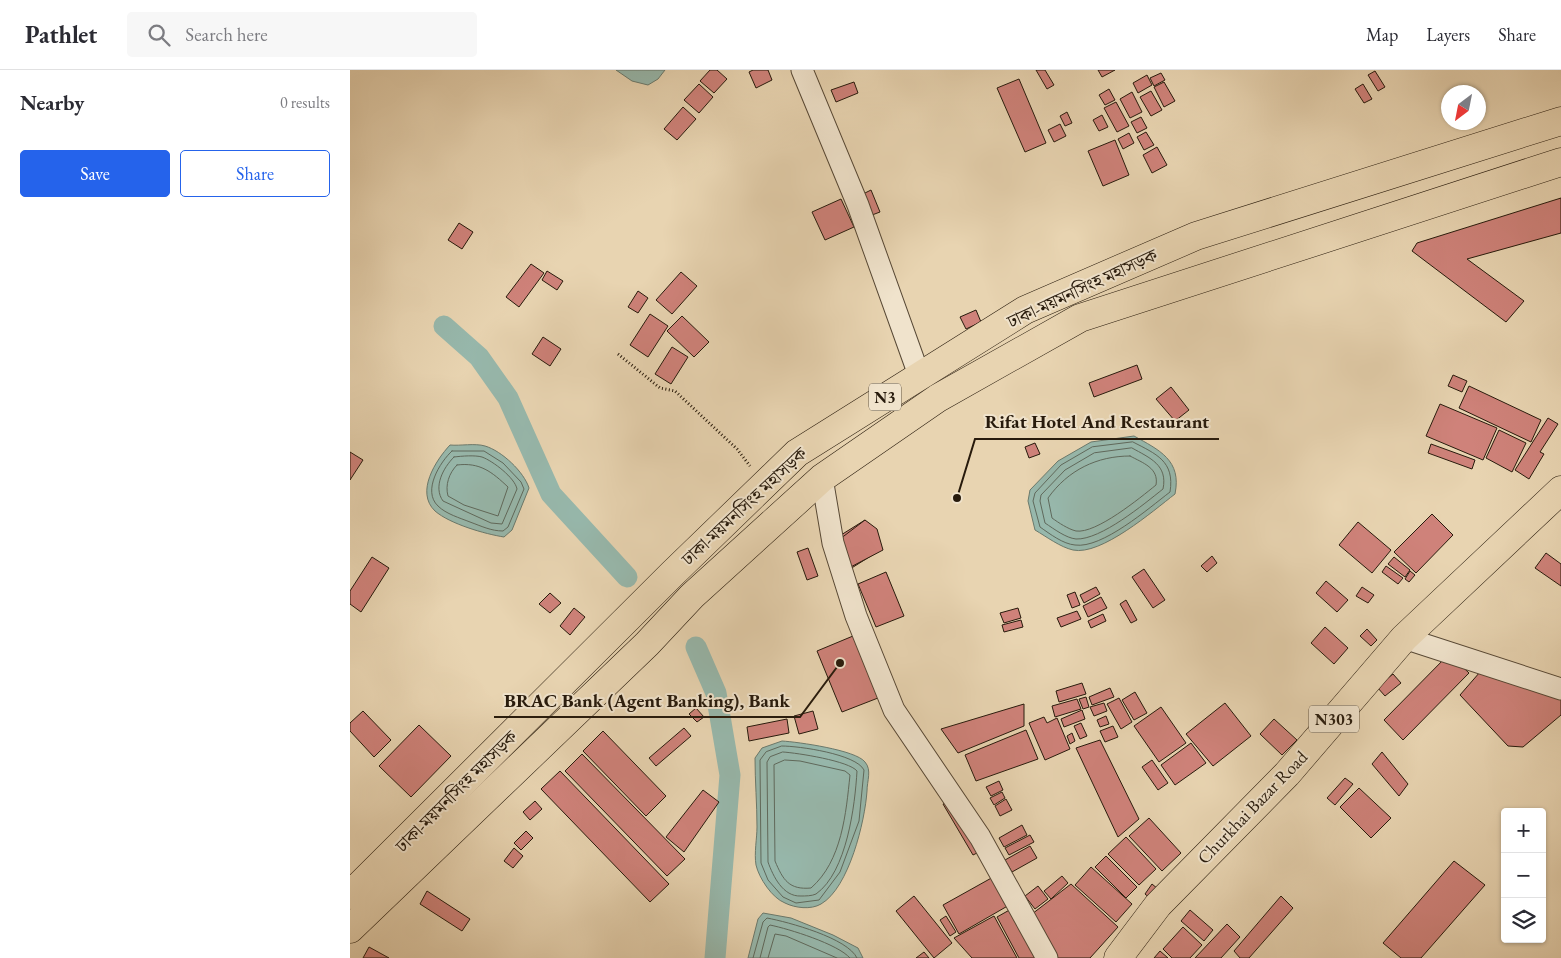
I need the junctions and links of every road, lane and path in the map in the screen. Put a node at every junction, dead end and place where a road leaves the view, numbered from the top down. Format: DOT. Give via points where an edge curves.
graph roads {
  1 [pos="802,70"];
  2 [pos="1561,121"];
  3 [pos="1561,162"];
  4 [pos="618,354"];
  5 [pos="920,375"];
  6 [pos="822,478"];
  7 [pos="765,484"];
  8 [pos="1561,490"];
  9 [pos="1404,638"];
  10 [pos="1561,690"];
  11 [pos="350,895"];
  12 [pos="350,929"];
  13 [pos="1046,958"];
  14 [pos="1118,958"];
  1 -- 5 [label="street" via="858,204"];
  2 -- 5 [label="highway, ঢাকা-ময়মনসিংহ মহাসড়ক / N3" via="1196,236 1025,310"];
  3 -- 6 [label="highway, ঢাকা-ময়মনসিংহ মহাসড়ক / N3" via="1080,318 938,398"];
  4 -- 7 [label="path" via="660,388 676,390 737,449"];
  5 -- 7 [label="highway, ঢাকা-ময়মনসিংহ মহাসড়ক / N3" via="797,453"];
  6 -- 12 [label="highway, ঢাকা-ময়মনসিংহ মহাসড়ক / N3" via="692,596 647,644"];
  6 -- 13 [label="street" via="833,543 856,616 894,710 980,837"];
  7 -- 11 [label="highway, ঢাকা-ময়মনসিংহ মহাসড়ক / N3"];
  8 -- 9 [label="highway, Churkhai Bazar Road / N303"];
  9 -- 10 [label="street"];
  9 -- 14 [label="highway, Churkhai Bazar Road / N303" via="1286,774 1158,905"];
}
